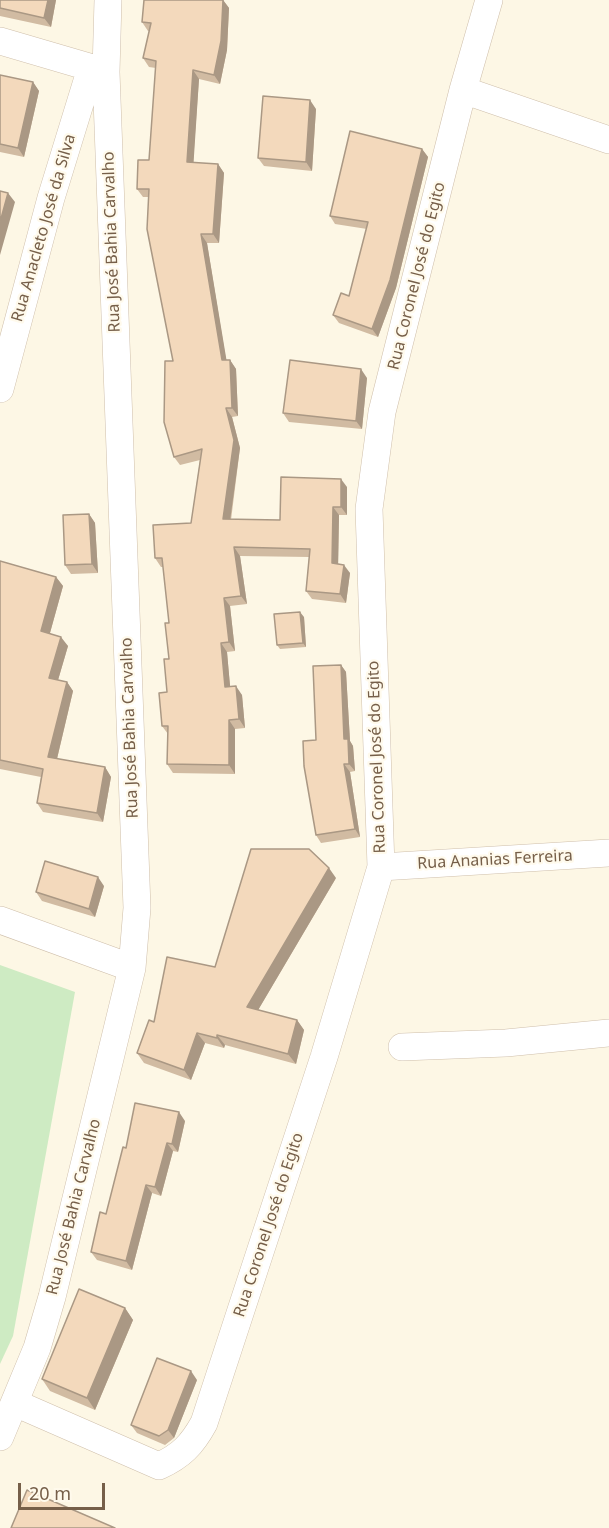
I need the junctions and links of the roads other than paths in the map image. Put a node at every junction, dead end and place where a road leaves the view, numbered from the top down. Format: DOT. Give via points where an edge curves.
graph roads {
  1 [pos="108,0"];
  2 [pos="489,0"];
  3 [pos="0,41"];
  4 [pos="99,70"];
  5 [pos="463,90"];
  6 [pos="609,140"];
  7 [pos="0,389"];
  8 [pos="609,853"];
  9 [pos="381,867"];
  10 [pos="0,920"];
  11 [pos="132,969"];
  12 [pos="609,1033"];
  13 [pos="402,1047"];
  14 [pos="15,1403"];
  15 [pos="0,1437"];
  1 -- 4 [label="street, Rua José Bahia Carvalho"];
  2 -- 5 [label="street, Rua Coronel José do Egito"];
  3 -- 4 [label="street"];
  4 -- 7 [label="street, Rua Anacleto José da Silva" via="51,198"];
  4 -- 11 [label="street, Rua José Bahia Carvalho" via="137,908"];
  5 -- 6 [label="street"];
  5 -- 9 [label="street, Rua Coronel José do Egito" via="382,412 369,509"];
  8 -- 9 [label="street, Rua Ananias Ferreira"];
  9 -- 14 [label="street, Rua Coronel José do Egito" via="324,1057 204,1423 193,1443 179,1457 159,1466"];
  10 -- 11 [label="street"];
  11 -- 14 [label="street, Rua José Bahia Carvalho" via="52,1298"];
  12 -- 13 [label="street" via="506,1043"];
  14 -- 15 [label="street, Rua José Bahia Carvalho"];
}
